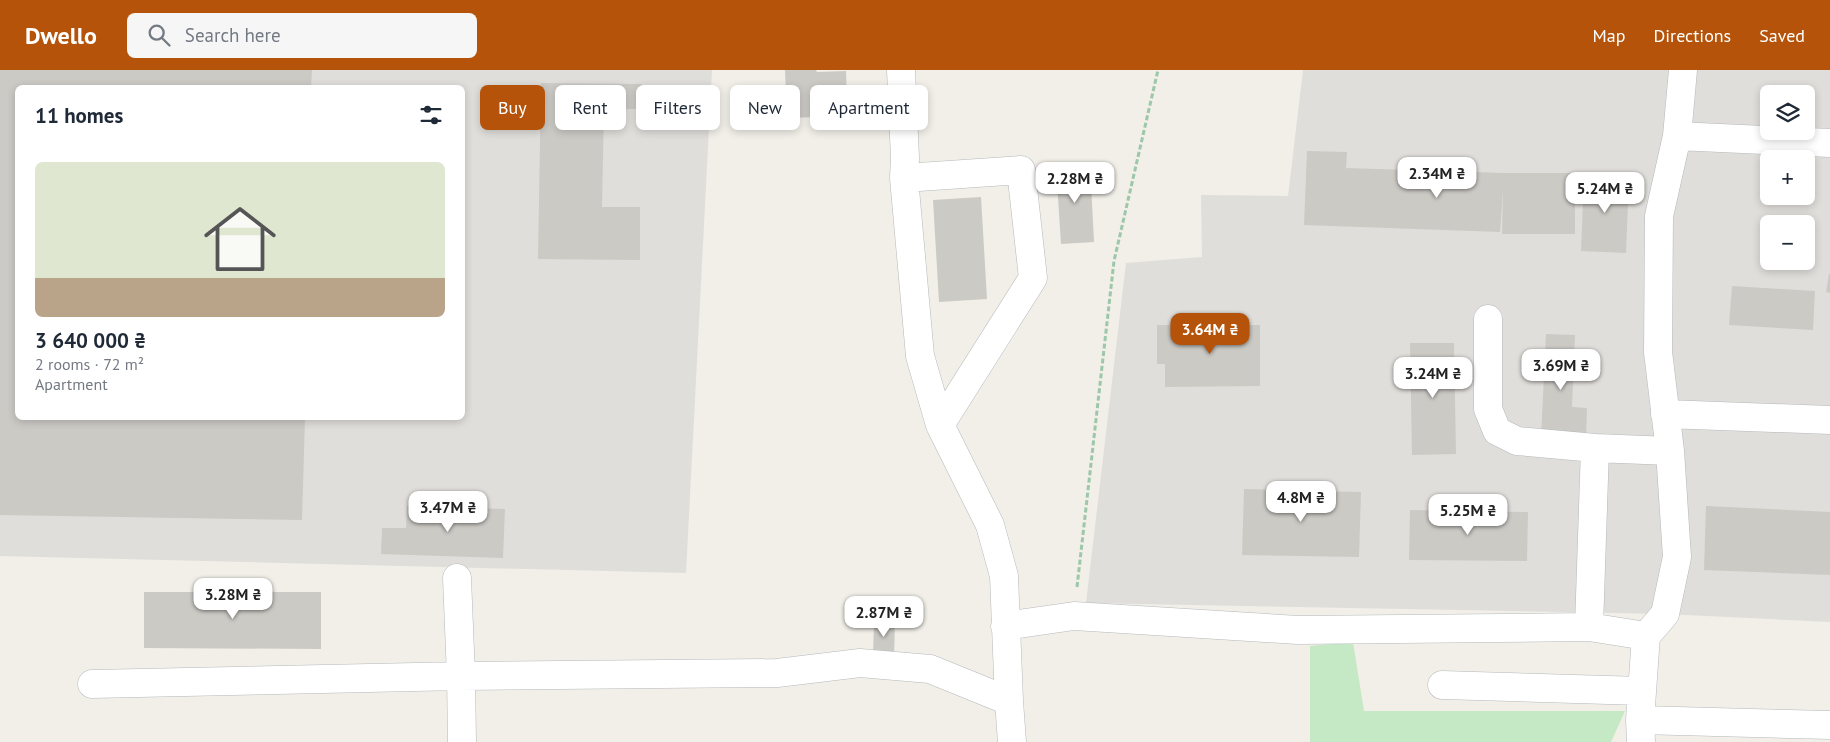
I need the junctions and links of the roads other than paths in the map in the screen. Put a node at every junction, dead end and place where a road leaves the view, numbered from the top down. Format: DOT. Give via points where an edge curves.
graph roads {
  1 [pos="900,70"];
  2 [pos="1683,70"];
  3 [pos="1677,136"];
  4 [pos="1830,142"];
  5 [pos="904,178"];
  6 [pos="1488,319"];
  7 [pos="1665,414"];
  8 [pos="1830,420"];
  9 [pos="940,425"];
  10 [pos="1595,448"];
  11 [pos="1670,451"];
  12 [pos="457,578"];
  13 [pos="1005,626"];
  14 [pos="1589,627"];
  15 [pos="1646,636"];
  16 [pos="461,676"];
  17 [pos="92,684"];
  18 [pos="1442,685"];
  19 [pos="1642,691"];
  20 [pos="1009,701"];
  21 [pos="1830,725"];
  22 [pos="1640,731"];
  23 [pos="462,742"];
  24 [pos="1012,742"];
  1 -- 5 [label="lane"];
  2 -- 3 [label="lane"];
  3 -- 4 [label="lane"];
  3 -- 7 [label="lane" via="1659,216 1658,352"];
  5 -- 9 [label="lane" via="920,356"];
  5 -- 9 [label="lane" via="1021,170 1033,278"];
  6 -- 10 [label="lane" via="1488,409 1497,431 1517,441"];
  7 -- 8 [label="lane"];
  7 -- 11 [label="lane"];
  9 -- 13 [label="lane" via="990,525 1004,576"];
  10 -- 11 [label="lane"];
  10 -- 14 [label="lane"];
  11 -- 15 [label="lane" via="1677,556 1665,614"];
  12 -- 16 [label="lane"];
  13 -- 14 [label="lane" via="1074,616 1298,630"];
  13 -- 20 [label="lane"];
  14 -- 15 [label="lane"];
  15 -- 19 [label="lane"];
  16 -- 17 [label="lane"];
  16 -- 20 [label="lane" via="777,673 860,663 930,669"];
  16 -- 23 [label="lane"];
  18 -- 19 [label="lane"];
  19 -- 22 [label="lane"];
  20 -- 24 [label="lane"];
  21 -- 22 [label="lane"];
}
